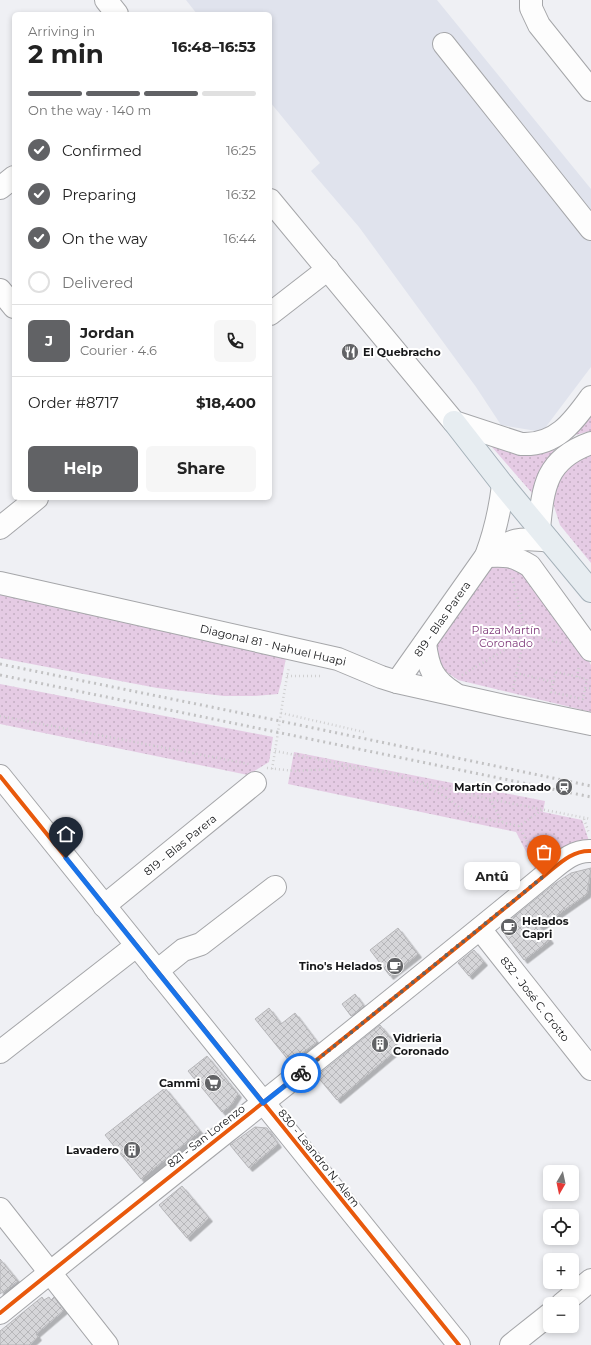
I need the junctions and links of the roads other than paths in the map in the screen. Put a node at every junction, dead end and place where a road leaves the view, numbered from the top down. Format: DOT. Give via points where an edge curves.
graph roads {
  1 [pos="106,0"];
  2 [pos="531,0"];
  3 [pos="115,12"];
  4 [pos="444,44"];
  5 [pos="564,55"];
  6 [pos="591,67"];
  7 [pos="591,90"];
  8 [pos="12,179"];
  9 [pos="0,188"];
  10 [pos="272,202"];
  11 [pos="591,229"];
  12 [pos="328,268"];
  13 [pos="0,290"];
  14 [pos="12,305"];
  15 [pos="272,312"];
  16 [pos="591,397"];
  17 [pos="454,422"];
  18 [pos="591,443"];
  19 [pos="503,485"];
  20 [pos="35,500"];
  21 [pos="0,528"];
  22 [pos="544,535"];
  23 [pos="496,555"];
  24 [pos="0,583"];
  25 [pos="591,591"];
  26 [pos="426,643"];
  27 [pos="591,650"];
  28 [pos="397,682"];
  29 [pos="450,691"];
  30 [pos="591,724"];
  31 [pos="258,772"];
  32 [pos="0,776"];
  33 [pos="582,852"];
  34 [pos="275,887"];
  35 [pos="104,906"];
  36 [pos="480,929"];
  37 [pos="136,946"];
  38 [pos="156,971"];
  39 [pos="0,1052"];
  40 [pos="591,1069"];
  41 [pos="263,1103"];
  42 [pos="0,1209"];
  43 [pos="50,1272"];
  44 [pos="591,1280"];
  45 [pos="570,1297"];
  46 [pos="0,1313"];
  47 [pos="543,1320"];
  48 [pos="107,1345"];
  49 [pos="458,1345"];
  50 [pos="511,1345"];
  1 -- 3 [label="street"];
  2 -- 5 [label="street" via="531,8 539,26"];
  4 -- 11 [label="street"];
  5 -- 6 [label="street"];
  5 -- 7 [label="street"];
  8 -- 9 [label="street"];
  10 -- 12 [label="street"];
  12 -- 15 [label="street"];
  12 -- 17 [label="street"];
  13 -- 14 [label="street"];
  16 -- 17 [label="street" via="572,422 559,434 542,443 521,444"];
  17 -- 19 [label="main road"];
  18 -- 22 [label="street" via="575,449 560,461 546,484 542,503"];
  19 -- 22 [label="main road"];
  19 -- 23 [label="street, 819 - Blas Parera" via="496,527"];
  20 -- 21 [label="street"];
  22 -- 23 [label="street, 819 - Blas Parera" via="524,538 502,546"];
  22 -- 25 [label="main road"];
  23 -- 26 [label="street, 819 - Blas Parera"];
  23 -- 27 [label="street" via="517,558 530,566"];
  24 -- 28 [label="street, Diagonal 81 - Nahuel Huapi" via="338,659"];
  26 -- 28 [label="street, 819 - Blas Parera"];
  26 -- 29 [label="street" via="427,659 433,674"];
  28 -- 29 [label="street, Diagonal 81 - Nahuel Huapi"];
  29 -- 30 [label="street, Diagonal 81 - Nahuel Huapi" via="509,708"];
  31 -- 35 [label="street, 819 - Blas Parera"];
  32 -- 35 [label="street, 830 - Leandro N. Alem"];
  33 -- 36 [label="street, 821 - San Lorenzo" via="544,876"];
  34 -- 38 [label="street" via="201,944 183,950"];
  35 -- 37 [label="street, 830 - Leandro N. Alem"];
  36 -- 40 [label="street, 832 - José C. Crotto"];
  36 -- 41 [label="street, 821 - San Lorenzo"];
  37 -- 38 [label="street, 830 - Leandro N. Alem"];
  37 -- 39 [label="street"];
  38 -- 41 [label="street, 830 - Leandro N. Alem"];
  41 -- 43 [label="street, 821 - San Lorenzo"];
  41 -- 49 [label="street, 830 - Leandro N. Alem"];
  42 -- 43 [label="street"];
  43 -- 46 [label="street, 821 - San Lorenzo"];
  43 -- 48 [label="street"];
  44 -- 45 [label="street"];
  47 -- 50 [label="street"];
}
